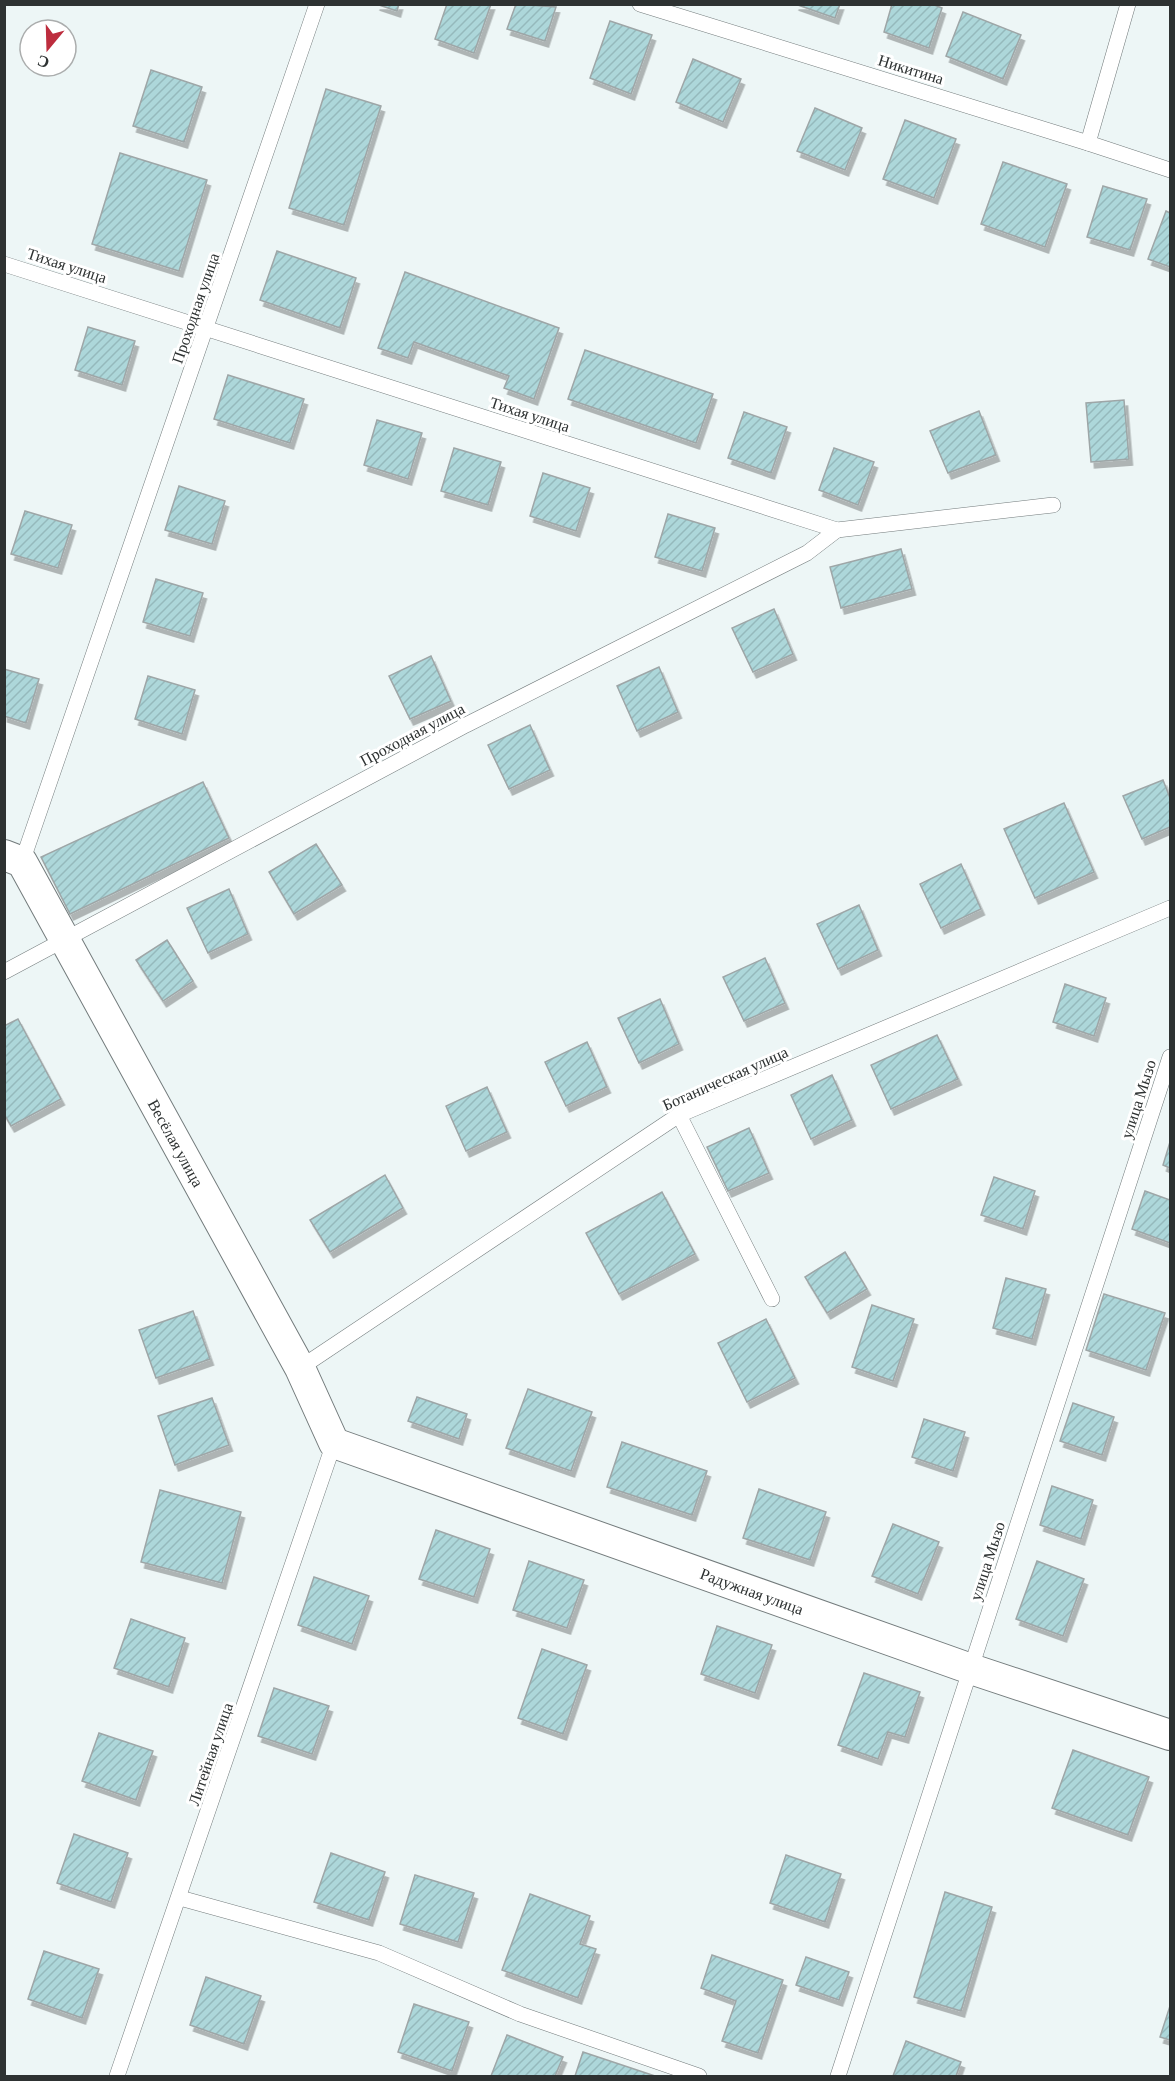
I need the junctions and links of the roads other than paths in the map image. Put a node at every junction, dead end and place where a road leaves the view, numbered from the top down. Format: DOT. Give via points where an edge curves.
graph roads {
  1 [pos="317,4"];
  2 [pos="640,4"];
  3 [pos="1128,4"];
  4 [pos="1088,142"];
  5 [pos="1170,170"];
  6 [pos="4,264"];
  7 [pos="206,330"];
  8 [pos="1053,505"];
  9 [pos="837,530"];
  10 [pos="13,858"];
  11 [pos="1170,908"];
  12 [pos="63,940"];
  13 [pos="4,972"];
  14 [pos="1170,1058"];
  15 [pos="679,1115"];
  16 [pos="772,1299"];
  17 [pos="300,1368"];
  18 [pos="334,1443"];
  19 [pos="971,1669"];
  20 [pos="1170,1735"];
  21 [pos="180,1898"];
  22 [pos="117,2076"];
  23 [pos="699,2076"];
  24 [pos="838,2076"];
  1 -- 7 [label="lane, Проходная улица"];
  2 -- 4 [label="lane, Никитина"];
  3 -- 4 [label="lane"];
  4 -- 5 [label="lane, Никитина"];
  6 -- 7 [label="lane, Тихая улица"];
  7 -- 9 [label="lane, Тихая улица"];
  7 -- 10 [label="lane, Проходная улица"];
  8 -- 9 [label="lane, Тихая улица"];
  9 -- 12 [label="lane, Проходная улица" via="807,553 466,725"];
  10 -- 12 [label="street, Весёлая улица"];
  11 -- 15 [label="lane, Ботаническая улица"];
  12 -- 13 [label="lane, Проходная улица"];
  12 -- 17 [label="street, Весёлая улица"];
  14 -- 19 [label="lane, улица Мызо"];
  15 -- 16 [label="lane"];
  15 -- 17 [label="lane, Ботаническая улица"];
  17 -- 18 [label="street, Весёлая улица"];
  18 -- 19 [label="street, Радужная улица"];
  18 -- 21 [label="lane, Литейная улица"];
  19 -- 20 [label="street, Радужная улица"];
  19 -- 24 [label="lane, улица Мызо"];
  21 -- 22 [label="lane, Литейная улица"];
  21 -- 23 [label="lane" via="379,1953 520,2014"];
}
